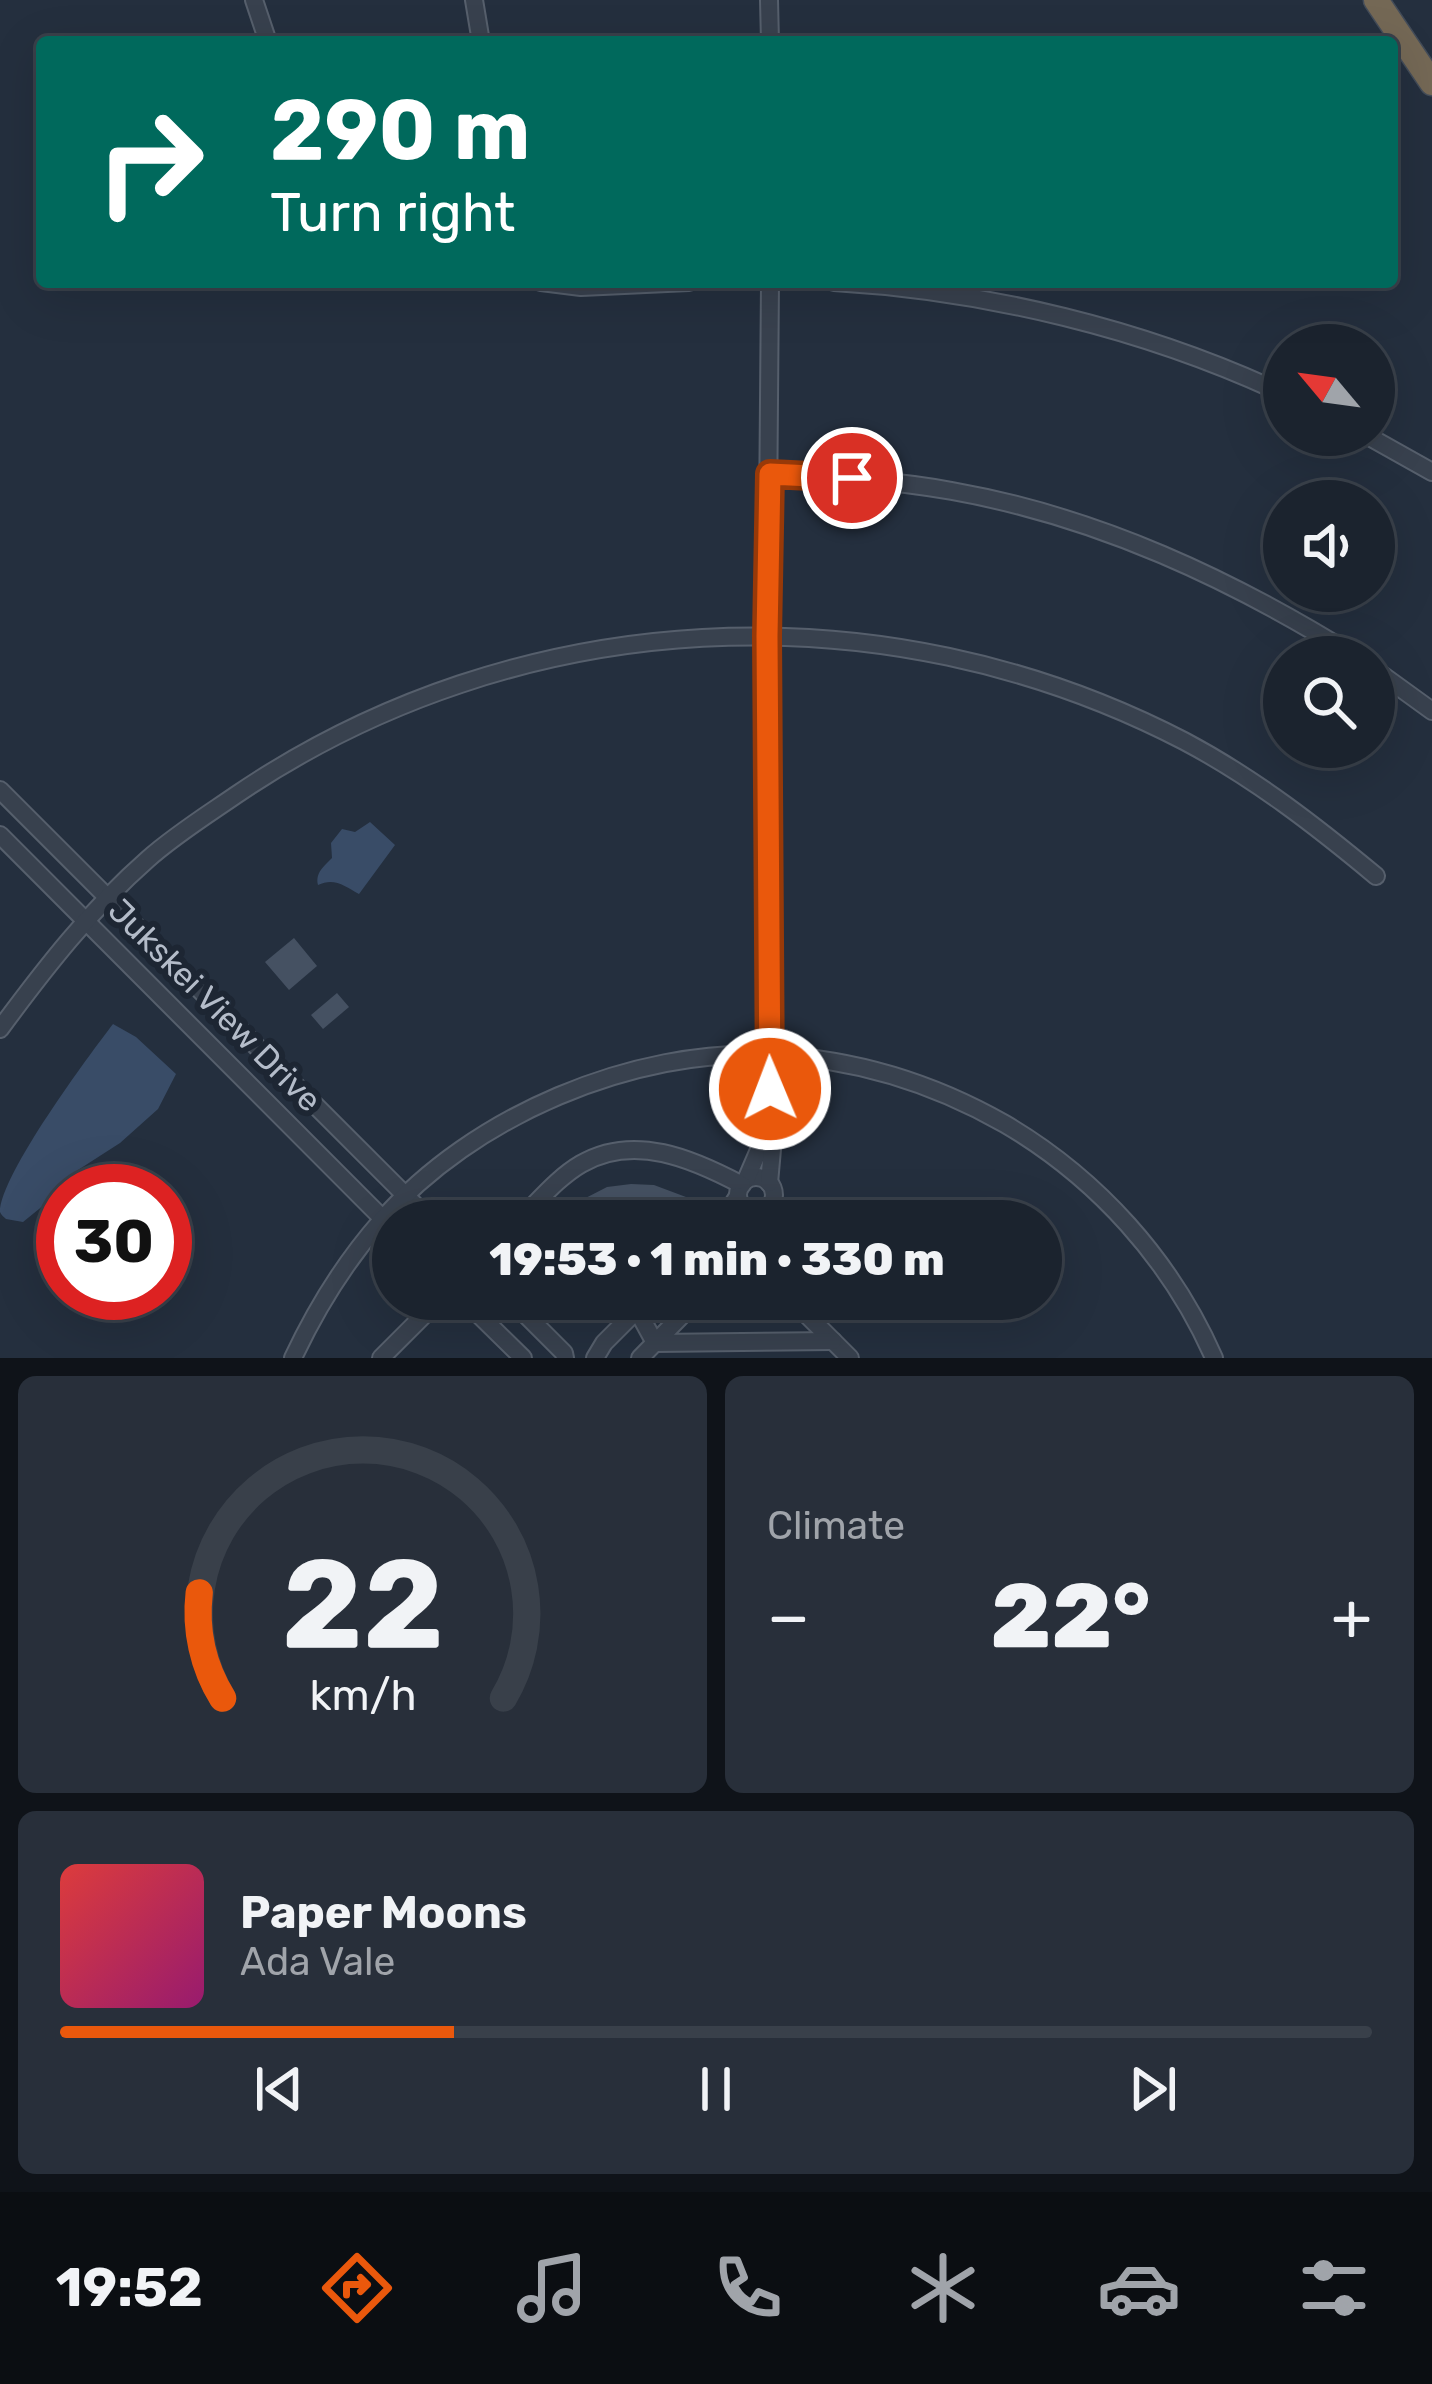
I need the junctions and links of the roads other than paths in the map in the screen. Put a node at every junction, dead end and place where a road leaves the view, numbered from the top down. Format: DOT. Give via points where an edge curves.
graph roads {
  1 [pos="254,0"];
  2 [pos="474,0"];
  3 [pos="770,0"];
  4 [pos="1376,0"];
  5 [pos="266,36"];
  6 [pos="480,36"];
  7 [pos="770,36"];
  8 [pos="1432,83"];
  9 [pos="770,288"];
  10 [pos="892,288"];
  11 [pos="1263,386"];
  12 [pos="1395,451"];
  13 [pos="1432,472"];
  14 [pos="770,474"];
  15 [pos="767,636"];
  16 [pos="1322,636"];
  17 [pos="1395,684"];
  18 [pos="1432,711"];
  19 [pos="0,790"];
  20 [pos="0,836"];
  21 [pos="1376,876"];
  22 [pos="108,898"];
  23 [pos="85,920"];
  24 [pos="0,1029"];
  25 [pos="769,1055"];
  26 [pos="771,1123"];
  27 [pos="770,1184"];
  28 [pos="406,1196"];
  29 [pos="403,1200"];
  30 [pos="410,1200"];
  31 [pos="539,1200"];
  32 [pos="742,1200"];
  33 [pos="749,1200"];
  34 [pos="750,1200"];
  35 [pos="772,1200"];
  36 [pos="372,1208"];
  37 [pos="372,1242"];
  38 [pos="419,1320"];
  39 [pos="485,1320"];
  40 [pos="531,1320"];
  41 [pos="628,1320"];
  42 [pos="648,1320"];
  43 [pos="677,1320"];
  44 [pos="812,1320"];
  45 [pos="833,1341"];
  46 [pos="655,1343"];
  47 [pos="600,1351"];
  48 [pos="293,1358"];
  49 [pos="381,1358"];
  50 [pos="524,1358"];
  51 [pos="565,1358"];
  52 [pos="575,1358"];
  53 [pos="640,1358"];
  54 [pos="850,1358"];
  55 [pos="1214,1358"];
  1 -- 5 [label="street"];
  2 -- 6 [label="street"];
  3 -- 7 [label="street"];
  4 -- 8 [label="highway"];
  9 -- 14 [label="street"];
  10 -- 11 [label="street" via="1067,319"];
  12 -- 13 [label="street"];
  14 -- 15 [label="street"];
  14 -- 16 [label="street" via="950,490 1057,516 1217,577"];
  15 -- 21 [label="street" via="943,655 1093,700 1232,770"];
  15 -- 22 [label="street" via="575,653 398,706 271,772 151,856"];
  15 -- 25 [label="street"];
  17 -- 18 [label="street"];
  19 -- 22 [label="street, Jukskei View Drive"];
  20 -- 23 [label="street, Jukskei View Drive"];
  22 -- 23 [label="street"];
  22 -- 28 [label="street, Jukskei View Drive"];
  23 -- 24 [label="street"];
  23 -- 36 [label="street, Jukskei View Drive"];
  25 -- 26 [label="street"];
  25 -- 28 [label="street" via="678,1062 604,1079 472,1143"];
  25 -- 55 [label="street" via="906,1079 1051,1153 1139,1238"];
  26 -- 27 [label="street"];
  26 -- 33 [label="street"];
  27 -- 34 [label="street" via="758,1178"];
  27 -- 35 [label="street"];
  28 -- 29 [label="street"];
  28 -- 30 [label="street, Jukskei View Drive"];
  31 -- 32 [label="street" via="582,1164 642,1151 681,1156"];
  37 -- 48 [label="street" via="331,1287"];
  38 -- 49 [label="street"];
  39 -- 50 [label="street"];
  40 -- 51 [label="street"];
  41 -- 47 [label="street"];
  42 -- 46 [label="street"];
  43 -- 46 [label="street"];
  44 -- 45 [label="street"];
  45 -- 46 [label="street"];
  45 -- 54 [label="street"];
  46 -- 53 [label="street"];
  47 -- 52 [label="street"];
}
